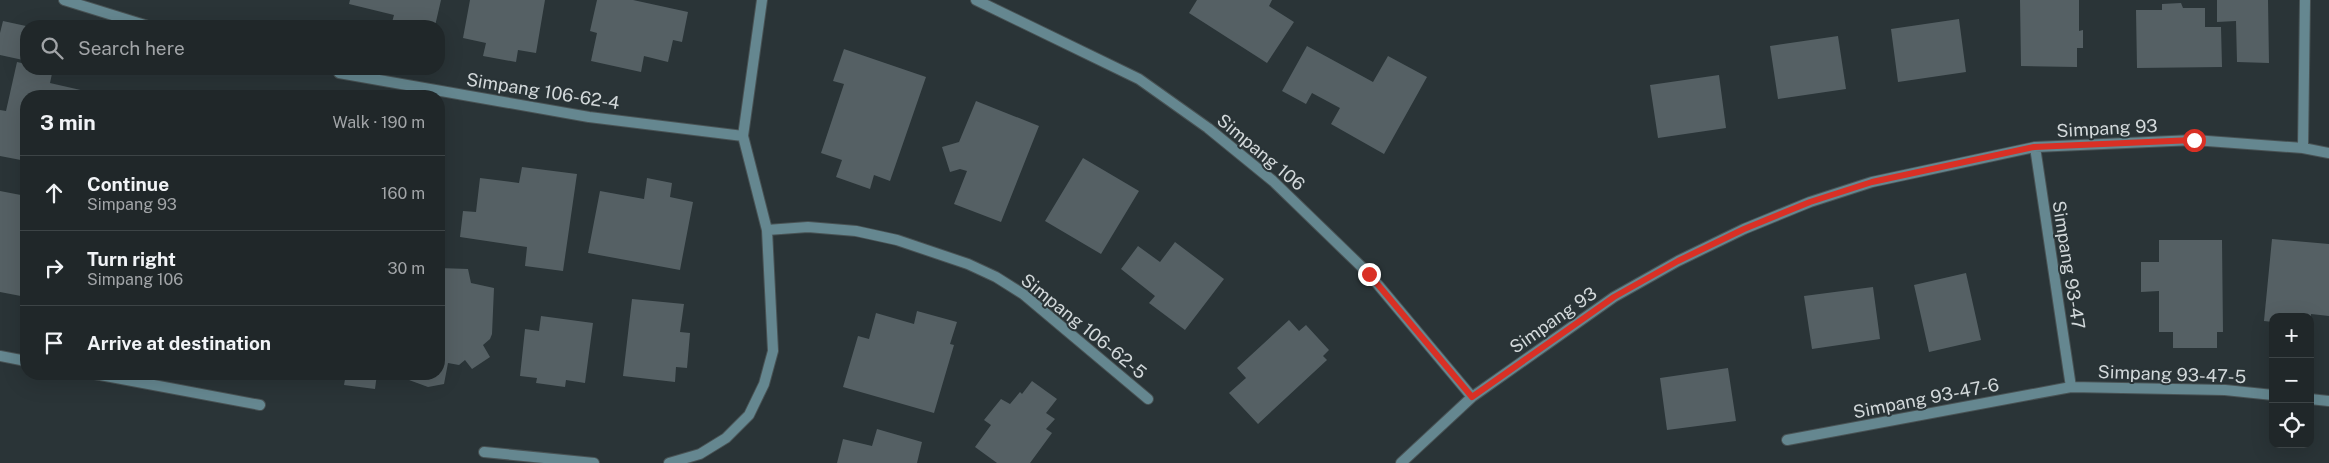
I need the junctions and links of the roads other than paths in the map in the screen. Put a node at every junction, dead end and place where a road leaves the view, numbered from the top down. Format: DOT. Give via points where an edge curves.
graph roads {
  1 [pos="64,0"];
  2 [pos="762,0"];
  3 [pos="976,0"];
  4 [pos="2305,0"];
  5 [pos="129,20"];
  6 [pos="350,75"];
  7 [pos="436,90"];
  8 [pos="445,92"];
  9 [pos="743,136"];
  10 [pos="2034,147"];
  11 [pos="2303,148"];
  12 [pos="2329,153"];
  13 [pos="767,230"];
  14 [pos="0,356"];
  15 [pos="20,360"];
  16 [pos="127,380"];
  17 [pos="2071,387"];
  18 [pos="2269,395"];
  19 [pos="1472,397"];
  20 [pos="1148,399"];
  21 [pos="2314,399"];
  22 [pos="2329,401"];
  23 [pos="260,405"];
  24 [pos="1787,440"];
  25 [pos="484,452"];
  26 [pos="594,463"];
  27 [pos="669,463"];
  28 [pos="1401,463"];
  1 -- 5 [label="street"];
  2 -- 9 [label="street"];
  3 -- 19 [label="street, Simpang 106" via="1139,79 1208,128 1273,181 1369,274"];
  4 -- 11 [label="street"];
  6 -- 7 [label="street, Simpang 106-62-4"];
  8 -- 9 [label="street, Simpang 106-62-4" via="589,117"];
  9 -- 13 [label="street"];
  10 -- 11 [label="street, Simpang 93" via="2194,140"];
  10 -- 17 [label="street, Simpang 93-47"];
  10 -- 19 [label="street, Simpang 93" via="1872,182 1810,202 1744,229 1614,297"];
  11 -- 12 [label="street, Simpang 93"];
  13 -- 20 [label="street, Simpang 106-62-5" via="808,227 856,231 898,240 968,264 1023,294"];
  13 -- 27 [label="street" via="773,351 764,384 749,415 726,438 700,454"];
  14 -- 15 [label="street"];
  16 -- 23 [label="street"];
  17 -- 18 [label="street, Simpang 93-47-5" via="2225,390"];
  17 -- 24 [label="street, Simpang 93-47-6"];
  19 -- 28 [label="street, Simpang 93"];
  21 -- 22 [label="street"];
  25 -- 26 [label="street"];
}
